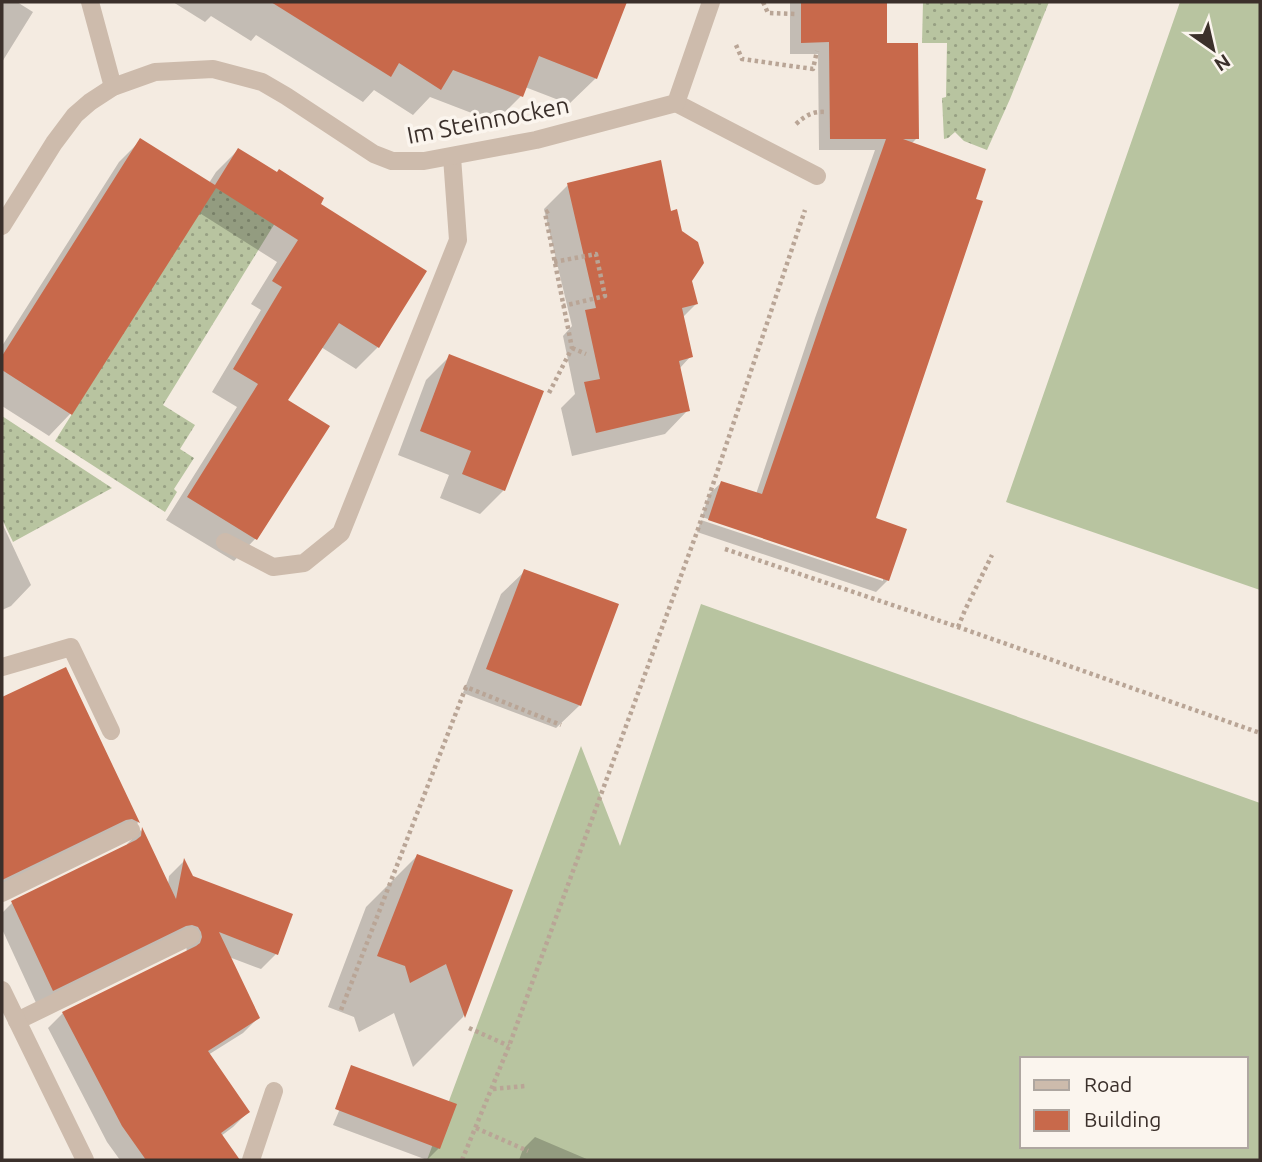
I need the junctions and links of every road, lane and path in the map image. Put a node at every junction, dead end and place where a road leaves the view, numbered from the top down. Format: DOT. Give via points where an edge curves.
graph roads {
  1 [pos="90,2"];
  2 [pos="711,2"];
  3 [pos="762,2"];
  4 [pos="795,14"];
  5 [pos="736,44"];
  6 [pos="817,51"];
  7 [pos="113,87"];
  8 [pos="677,103"];
  9 [pos="452,157"];
  10 [pos="817,176"];
  11 [pos="551,209"];
  12 [pos="2,226"];
  13 [pos="554,262"];
  14 [pos="563,306"];
  15 [pos="572,348"];
  16 [pos="586,354"];
  17 [pos="549,393"];
  18 [pos="225,542"];
  19 [pos="725,549"];
  20 [pos="992,555"];
  21 [pos="958,627"];
  22 [pos="2,667"];
  23 [pos="561,725"];
  24 [pos="111,731"];
  25 [pos="1260,733"];
  26 [pos="131,830"];
  27 [pos="2,893"];
  28 [pos="191,936"];
  29 [pos="2,990"];
  30 [pos="341,1010"];
  31 [pos="17,1021"];
  32 [pos="469,1028"];
  33 [pos="509,1046"];
  34 [pos="525,1086"];
  35 [pos="493,1089"];
  36 [pos="274,1091"];
  37 [pos="476,1128"];
  38 [pos="528,1151"];
  39 [pos="85,1160"];
  40 [pos="251,1160"];
  41 [pos="462,1160"];
  1 -- 7 [label="street"];
  2 -- 8 [label="street"];
  3 -- 4 [label="path" via="768,13"];
  5 -- 6 [label="path" via="742,58 813,69"];
  7 -- 9 [label="street, Im Steinnocken" via="155,72 213,69 262,82 384,159 412,162"];
  7 -- 12 [label="street, Im Steinnocken" via="75,115"];
  8 -- 9 [label="street, Im Steinnocken"];
  8 -- 10 [label="street"];
  9 -- 18 [label="street" via="458,240 341,533 304,563 273,566"];
  10 -- 33 [label="path" via="697,532"];
  11 -- 13 [label="path" via="545,213"];
  13 -- 14 [label="path"];
  13 -- 14 [label="path" via="596,254 605,296"];
  14 -- 15 [label="path"];
  15 -- 16 [label="path"];
  15 -- 17 [label="path"];
  19 -- 21 [label="path"];
  20 -- 21 [label="path"];
  21 -- 25 [label="path"];
  22 -- 24 [label="street" via="71,647"];
  23 -- 30 [label="path" via="466,687"];
  26 -- 27 [label="street"];
  28 -- 31 [label="street"];
  29 -- 31 [label="street"];
  31 -- 39 [label="street"];
  32 -- 33 [label="path"];
  33 -- 35 [label="path"];
  34 -- 35 [label="path"];
  35 -- 37 [label="path"];
  36 -- 40 [label="street"];
  37 -- 38 [label="path"];
  37 -- 41 [label="path"];
}
